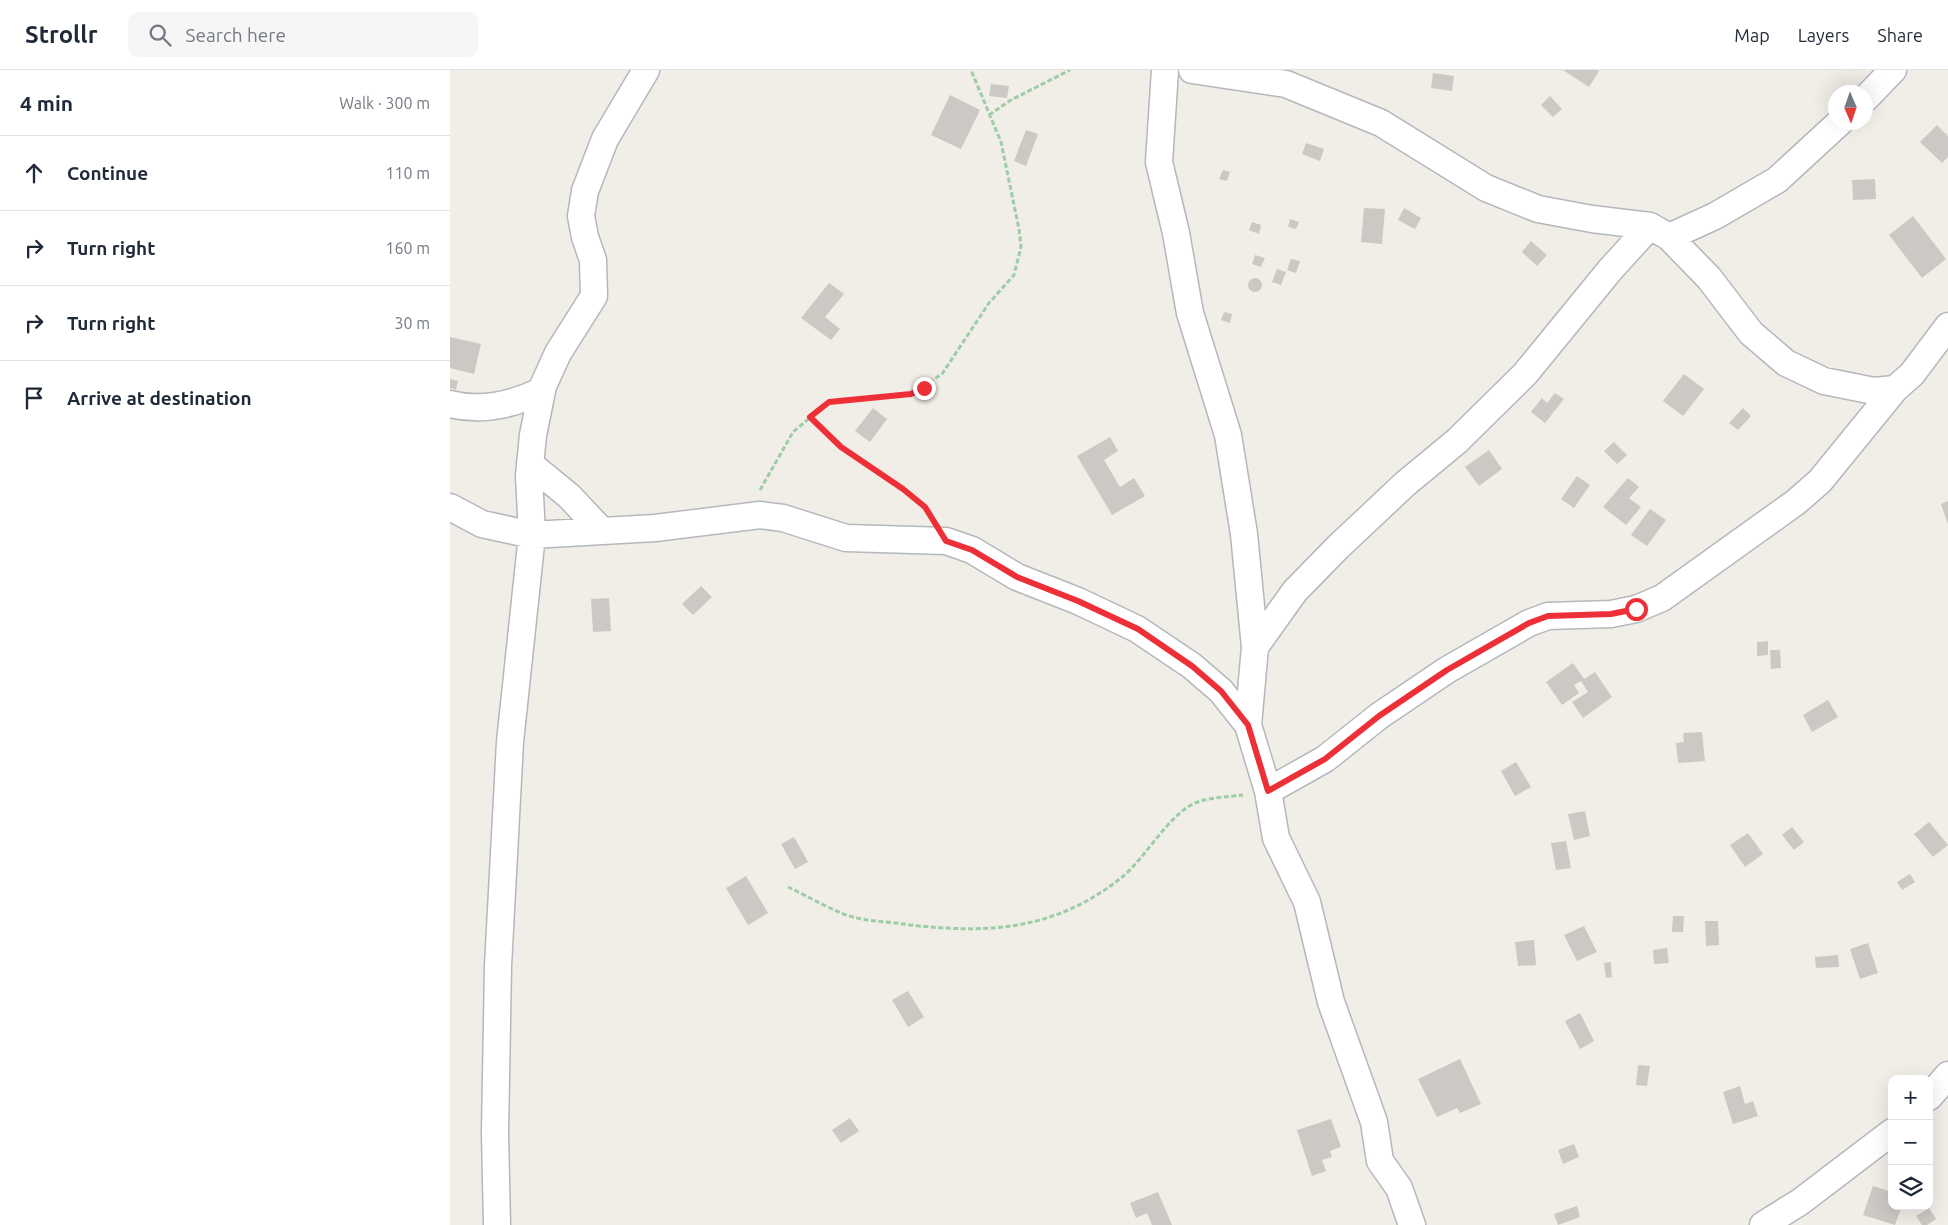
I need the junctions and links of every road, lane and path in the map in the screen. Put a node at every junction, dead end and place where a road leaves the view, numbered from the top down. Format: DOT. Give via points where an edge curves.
graph roads {
  1 [pos="646,70"];
  2 [pos="971,70"];
  3 [pos="1070,70"];
  4 [pos="1165,70"];
  5 [pos="1192,70"];
  6 [pos="1893,70"];
  7 [pos="1873,91"];
  8 [pos="989,115"];
  9 [pos="1831,130"];
  10 [pos="1659,231"];
  11 [pos="1948,326"];
  12 [pos="1895,389"];
  13 [pos="542,390"];
  14 [pos="450,404"];
  15 [pos="810,417"];
  16 [pos="530,464"];
  17 [pos="450,507"];
  18 [pos="747,516"];
  19 [pos="602,531"];
  20 [pos="532,535"];
  21 [pos="946,541"];
  22 [pos="1255,647"];
  23 [pos="1248,725"];
  24 [pos="1268,791"];
  25 [pos="788,887"];
  26 [pos="1948,1075"];
  27 [pos="1933,1092"];
  28 [pos="1888,1136"];
  29 [pos="1802,1214"];
  30 [pos="497,1225"];
  31 [pos="1412,1225"];
  32 [pos="1763,1225"];
  1 -- 13 [label="street" via="605,139 585,191 581,216 584,237 593,260 594,296 558,352"];
  2 -- 8 [label="path"];
  3 -- 8 [label="path"];
  4 -- 22 [label="street" via="1159,162 1190,313 1228,435 1244,534"];
  5 -- 10 [label="street" via="1286,84 1381,123 1486,188 1538,209"];
  6 -- 7 [label="street"];
  8 -- 15 [label="path" via="1001,142 1019,230 1021,247 1014,275 989,303 942,374 924,388 911,394 829,402"];
  9 -- 10 [label="street" via="1777,180 1715,216"];
  10 -- 12 [label="street" via="1710,278 1751,333 1786,363 1824,381 1852,388"];
  10 -- 22 [label="street" via="1610,270 1525,374 1457,441 1338,547 1295,592"];
  11 -- 12 [label="street" via="1912,374"];
  12 -- 24 [label="street" via="1820,481 1796,502 1662,598 1636,609 1611,614 1548,616 1529,623 1447,670 1379,716 1325,759"];
  13 -- 14 [label="street" via="502,406"];
  13 -- 16 [label="street"];
  15 -- 18 [label="path" via="793,432"];
  15 -- 21 [label="path" via="841,447 925,507"];
  16 -- 19 [label="street" via="569,496"];
  16 -- 20 [label="street"];
  17 -- 20 [label="street" via="482,524"];
  18 -- 19 [label="street"];
  18 -- 21 [label="street" via="783,518 846,538"];
  19 -- 20 [label="street"];
  20 -- 30 [label="street" via="510,742 503,871 496,1071"];
  21 -- 23 [label="street" via="972,550 1017,577 1138,629 1192,666 1221,691"];
  22 -- 23 [label="street"];
  23 -- 24 [label="street"];
  24 -- 25 [label="path" via="1210,798 1194,804 1177,815 1122,877 1093,897 1050,918 1011,928 954,930 856,918"];
  24 -- 31 [label="street" via="1276,838 1307,902 1331,1002 1374,1122 1380,1161 1399,1188"];
  26 -- 27 [label="street"];
  28 -- 29 [label="street"];
  29 -- 32 [label="street"];
}
